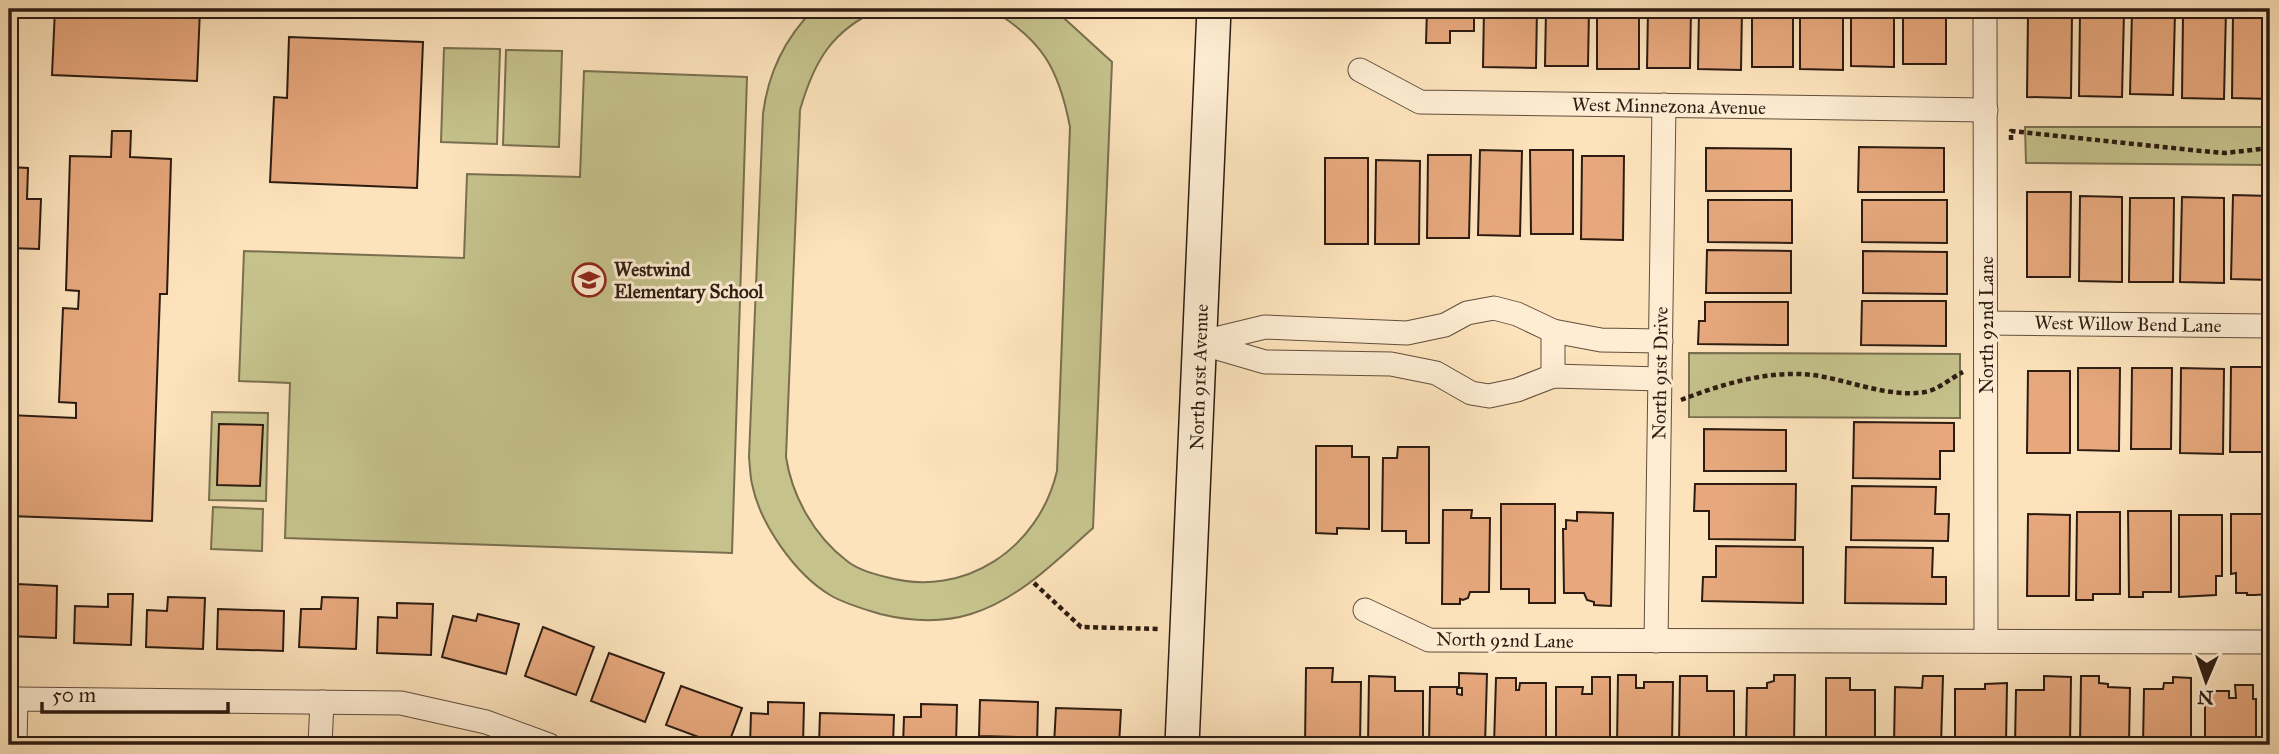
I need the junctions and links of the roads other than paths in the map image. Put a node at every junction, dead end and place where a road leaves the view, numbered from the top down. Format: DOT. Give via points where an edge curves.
graph roads {
  1 [pos="1214,9"];
  2 [pos="1985,9"];
  3 [pos="1360,70"];
  4 [pos="1664,105"];
  5 [pos="1986,110"];
  6 [pos="1986,323"];
  7 [pos="2270,326"];
  8 [pos="1553,331"];
  9 [pos="1661,341"];
  10 [pos="1200,342"];
  11 [pos="1553,376"];
  12 [pos="1660,389"];
  13 [pos="1366,610"];
  14 [pos="1656,641"];
  15 [pos="1986,641"];
  16 [pos="2270,642"];
  17 [pos="322,702"];
  18 [pos="15,745"];
  19 [pos="320,745"];
  20 [pos="549,745"];
  21 [pos="1182,745"];
  1 -- 10 [label="main road, North 91st Avenue"];
  2 -- 5 [label="street, North 92nd Lane"];
  3 -- 4 [label="street, West Minnezona Avenue" via="1420,102"];
  4 -- 5 [label="street, West Minnezona Avenue"];
  4 -- 9 [label="street, North 91st Drive"];
  5 -- 6 [label="street, North 92nd Lane"];
  6 -- 7 [label="street, West Willow Bend Lane"];
  6 -- 15 [label="street, North 92nd Lane"];
  8 -- 9 [label="street" via="1601,340"];
  8 -- 10 [label="street" via="1494,308 1467,313 1445,326 1407,333 1265,327"];
  8 -- 11 [label="street"];
  9 -- 12 [label="street, North 91st Drive"];
  10 -- 11 [label="street" via="1265,362 1391,364 1436,373 1471,393 1489,396"];
  10 -- 21 [label="main road, North 91st Avenue"];
  11 -- 12 [label="street"];
  12 -- 14 [label="street, North 91st Drive"];
  13 -- 14 [label="street, North 92nd Lane" via="1429,640"];
  14 -- 15 [label="street, North 92nd Lane"];
  15 -- 16 [label="street, North 92nd Lane"];
  17 -- 18 [label="street" via="16,699"];
  17 -- 19 [label="street"];
  17 -- 20 [label="street" via="401,704 486,722"];
}
